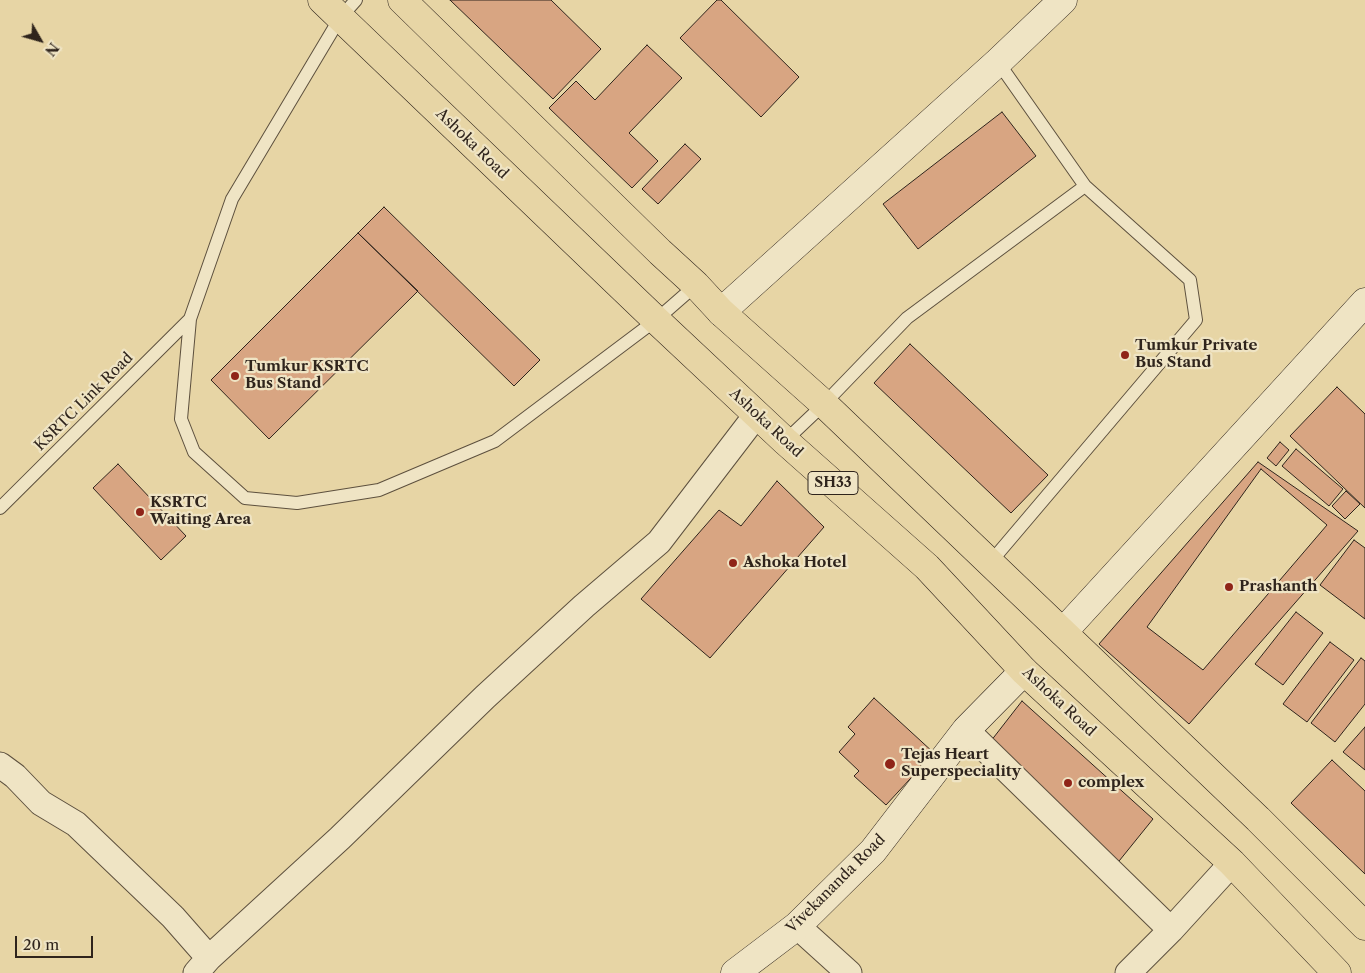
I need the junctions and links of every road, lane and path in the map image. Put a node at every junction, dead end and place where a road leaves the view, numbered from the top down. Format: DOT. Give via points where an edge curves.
graph roads {
  1 [pos="402,0"];
  2 [pos="1063,0"];
  3 [pos="339,6"];
  4 [pos="998,62"];
  5 [pos="1085,186"];
  6 [pos="696,285"];
  7 [pos="720,312"];
  8 [pos="1361,314"];
  9 [pos="190,319"];
  10 [pos="656,320"];
  11 [pos="824,404"];
  12 [pos="757,414"];
  13 [pos="785,441"];
  14 [pos="0,508"];
  15 [pos="989,564"];
  16 [pos="1063,632"];
  17 [pos="1024,671"];
  18 [pos="966,730"];
  19 [pos="0,766"];
  20 [pos="1232,863"];
  21 [pos="797,926"];
  22 [pos="1365,926"];
  23 [pos="1171,930"];
  24 [pos="203,966"];
  25 [pos="735,973"];
  26 [pos="849,973"];
  27 [pos="1128,973"];
  28 [pos="1337,973"];
  1 -- 6 [label="main road"];
  2 -- 4 [label="street"];
  3 -- 9 [label="lane" via="232,199"];
  3 -- 10 [label="main road, Ashoka Road / SH33"];
  4 -- 5 [label="lane"];
  4 -- 7 [label="street"];
  5 -- 11 [label="lane" via="907,318"];
  5 -- 15 [label="lane" via="1190,280 1196,320"];
  6 -- 7 [label="main road"];
  6 -- 10 [label="lane"];
  7 -- 11 [label="main road"];
  8 -- 16 [label="street"];
  9 -- 10 [label="lane" via="181,419 194,452 245,498 297,503 380,490 495,441"];
  9 -- 14 [label="lane, KSRTC Link Road"];
  10 -- 12 [label="main road, Ashoka Road / SH33"];
  11 -- 13 [label="lane"];
  11 -- 15 [label="main road"];
  12 -- 13 [label="main road, Ashoka Road / SH33"];
  12 -- 24 [label="street" via="659,542 485,697"];
  13 -- 17 [label="main road, Ashoka Road / SH33" via="928,567"];
  15 -- 16 [label="main road"];
  16 -- 22 [label="main road"];
  17 -- 18 [label="street, Vivekananda Road"];
  17 -- 20 [label="main road, Ashoka Road / SH33"];
  18 -- 21 [label="street, Vivekananda Road" via="873,851"];
  18 -- 23 [label="street"];
  19 -- 24 [label="street" via="41,802 76,824 172,917"];
  20 -- 23 [label="street"];
  20 -- 28 [label="main road, Ashoka Road / SH33"];
  21 -- 25 [label="street, Vivekananda Road"];
  21 -- 26 [label="street"];
  23 -- 27 [label="street"];
}
